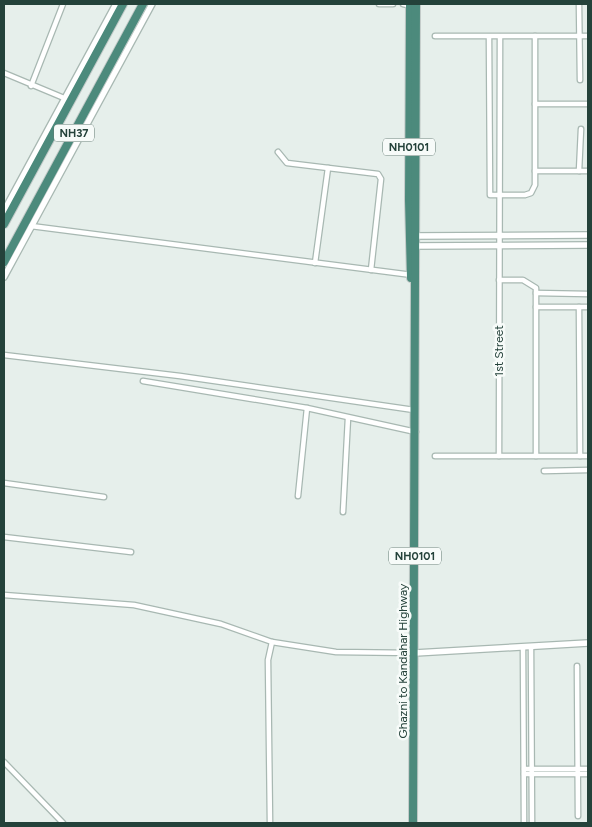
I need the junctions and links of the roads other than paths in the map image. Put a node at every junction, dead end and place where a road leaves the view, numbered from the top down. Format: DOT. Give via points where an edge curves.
graph roads {
  1 [pos="63,4"];
  2 [pos="116,4"];
  3 [pos="123,4"];
  4 [pos="143,4"];
  5 [pos="152,4"];
  6 [pos="379,4"];
  7 [pos="393,4"];
  8 [pos="579,4"];
  9 [pos="411,5"];
  10 [pos="435,36"];
  11 [pos="534,36"];
  12 [pos="578,36"];
  13 [pos="588,36"];
  14 [pos="489,37"];
  15 [pos="500,37"];
  16 [pos="4,73"];
  17 [pos="580,80"];
  18 [pos="31,86"];
  19 [pos="64,98"];
  20 [pos="535,104"];
  21 [pos="588,104"];
  22 [pos="581,129"];
  23 [pos="278,152"];
  24 [pos="328,168"];
  25 [pos="535,171"];
  26 [pos="579,171"];
  27 [pos="588,171"];
  28 [pos="500,195"];
  29 [pos="4,211"];
  30 [pos="4,224"];
  31 [pos="31,226"];
  32 [pos="499,235"];
  33 [pos="588,235"];
  34 [pos="413,236"];
  35 [pos="499,245"];
  36 [pos="588,245"];
  37 [pos="413,246"];
  38 [pos="4,262"];
  39 [pos="315,263"];
  40 [pos="371,270"];
  41 [pos="414,276"];
  42 [pos="4,277"];
  43 [pos="499,280"];
  44 [pos="536,293"];
  45 [pos="588,294"];
  46 [pos="536,307"];
  47 [pos="580,307"];
  48 [pos="588,307"];
  49 [pos="4,355"];
  50 [pos="142,381"];
  51 [pos="307,408"];
  52 [pos="416,410"];
  53 [pos="348,418"];
  54 [pos="416,432"];
  55 [pos="436,456"];
  56 [pos="499,456"];
  57 [pos="536,456"];
  58 [pos="580,456"];
  59 [pos="588,456"];
  60 [pos="588,470"];
  61 [pos="544,471"];
  62 [pos="4,483"];
  63 [pos="298,496"];
  64 [pos="104,497"];
  65 [pos="343,512"];
  66 [pos="4,537"];
  67 [pos="131,552"];
  68 [pos="4,595"];
  69 [pos="272,642"];
  70 [pos="588,643"];
  71 [pos="531,647"];
  72 [pos="523,648"];
  73 [pos="415,653"];
  74 [pos="577,666"];
  75 [pos="4,762"];
  76 [pos="588,769"];
  77 [pos="578,771"];
  78 [pos="524,772"];
  79 [pos="532,772"];
  80 [pos="588,774"];
  81 [pos="578,816"];
  82 [pos="63,823"];
  83 [pos="270,823"];
  84 [pos="413,823"];
  85 [pos="524,823"];
  86 [pos="532,823"];
  1 -- 18 [label="street"];
  2 -- 19 [label="street"];
  3 -- 30 [label="highway, NH37"];
  4 -- 38 [label="highway, NH37"];
  5 -- 31 [label="street"];
  6 -- 7 [label="street"];
  8 -- 12 [label="street"];
  9 -- 34 [label="highway, Ghazni to Kandahar Highway / NH0101"];
  10 -- 14 [label="street"];
  11 -- 12 [label="street"];
  11 -- 15 [label="street"];
  11 -- 20 [label="street"];
  12 -- 13 [label="street"];
  12 -- 17 [label="street"];
  14 -- 15 [label="street"];
  14 -- 28 [label="street" via="490,195"];
  15 -- 28 [label="street, 1st Street"];
  16 -- 18 [label="street"];
  18 -- 19 [label="street"];
  19 -- 29 [label="street"];
  20 -- 21 [label="street"];
  20 -- 25 [label="street"];
  22 -- 26 [label="street"];
  23 -- 24 [label="street" via="287,163"];
  24 -- 39 [label="street"];
  24 -- 40 [label="street" via="378,174 381,179"];
  25 -- 26 [label="street"];
  25 -- 28 [label="street" via="535,185 531,193"];
  26 -- 27 [label="street"];
  28 -- 32 [label="street, 1st Street"];
  31 -- 39 [label="street"];
  31 -- 42 [label="street"];
  32 -- 33 [label="street"];
  32 -- 34 [label="street"];
  32 -- 35 [label="street, 1st Street"];
  34 -- 37 [label="highway, Ghazni to Kandahar Highway / NH0101"];
  35 -- 36 [label="street"];
  35 -- 37 [label="street"];
  35 -- 43 [label="street, 1st Street"];
  37 -- 41 [label="highway, Ghazni to Kandahar Highway / NH0101"];
  39 -- 40 [label="street"];
  40 -- 41 [label="street"];
  41 -- 52 [label="highway, Ghazni to Kandahar Highway / NH0101"];
  43 -- 44 [label="street" via="523,280 536,288"];
  43 -- 56 [label="street, 1st Street"];
  44 -- 45 [label="street"];
  44 -- 46 [label="street"];
  46 -- 47 [label="street"];
  46 -- 57 [label="street"];
  47 -- 48 [label="street"];
  47 -- 58 [label="street"];
  49 -- 52 [label="street"];
  50 -- 51 [label="street"];
  51 -- 53 [label="street"];
  51 -- 63 [label="street"];
  52 -- 54 [label="highway, Ghazni to Kandahar Highway / NH0101"];
  53 -- 54 [label="street"];
  53 -- 65 [label="street"];
  54 -- 73 [label="highway, Ghazni to Kandahar Highway / NH0101"];
  55 -- 56 [label="street"];
  56 -- 57 [label="street"];
  57 -- 58 [label="street"];
  58 -- 59 [label="street"];
  60 -- 61 [label="street"];
  62 -- 64 [label="street"];
  66 -- 67 [label="street"];
  68 -- 69 [label="street" via="134,605 221,624"];
  69 -- 73 [label="street" via="336,652"];
  69 -- 83 [label="street" via="268,660"];
  70 -- 71 [label="street"];
  71 -- 72 [label="street"];
  71 -- 79 [label="street"];
  72 -- 73 [label="street"];
  72 -- 78 [label="street"];
  73 -- 84 [label="highway, Ghazni to Kandahar Highway / NH0101"];
  74 -- 77 [label="street"];
  75 -- 82 [label="street"];
  76 -- 77 [label="street"];
  77 -- 79 [label="street"];
  77 -- 80 [label="street"];
  77 -- 81 [label="street"];
  78 -- 79 [label="street"];
  78 -- 85 [label="street"];
  79 -- 86 [label="street"];
}
